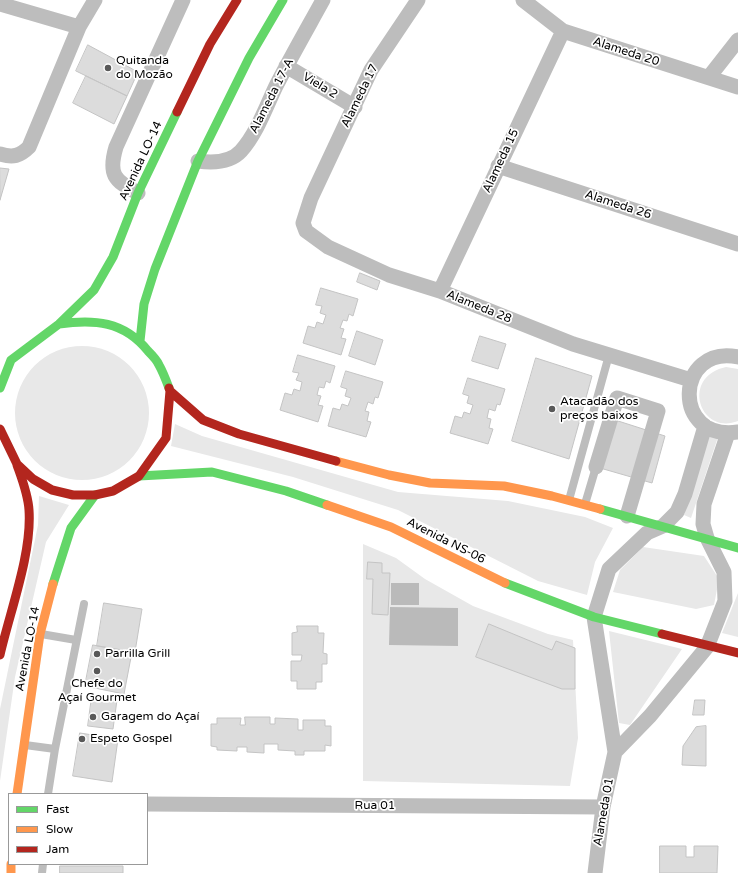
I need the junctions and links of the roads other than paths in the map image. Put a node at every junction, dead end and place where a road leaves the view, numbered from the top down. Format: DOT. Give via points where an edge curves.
graph roads {
  1 [pos="95,0"];
  2 [pos="183,0"];
  3 [pos="237,0"];
  4 [pos="283,0"];
  5 [pos="323,0"];
  6 [pos="418,0"];
  7 [pos="523,0"];
  8 [pos="0,4"];
  9 [pos="79,27"];
  10 [pos="563,31"];
  11 [pos="738,40"];
  12 [pos="286,66"];
  13 [pos="709,76"];
  14 [pos="738,87"];
  15 [pos="355,107"];
  16 [pos="0,154"];
  17 [pos="198,161"];
  18 [pos="498,166"];
  19 [pos="138,193"];
  20 [pos="311,198"];
  21 [pos="738,244"];
  22 [pos="440,291"];
  23 [pos="59,324"];
  24 [pos="140,341"];
  25 [pos="609,355"];
  26 [pos="738,357"];
  27 [pos="0,359"];
  28 [pos="11,360"];
  29 [pos="691,380"];
  30 [pos="0,388"];
  31 [pos="170,391"];
  32 [pos="705,426"];
  33 [pos="0,432"];
  34 [pos="733,432"];
  35 [pos="17,464"];
  36 [pos="596,467"];
  37 [pos="139,476"];
  38 [pos="95,495"];
  39 [pos="569,501"];
  40 [pos="585,505"];
  41 [pos="627,516"];
  42 [pos="663,526"];
  43 [pos="707,538"];
  44 [pos="738,548"];
  45 [pos="84,604"];
  46 [pos="594,617"];
  47 [pos="3,621"];
  48 [pos="40,634"];
  49 [pos="76,640"];
  50 [pos="707,646"];
  51 [pos="738,653"];
  52 [pos="0,655"];
  53 [pos="24,744"];
  54 [pos="54,749"];
  55 [pos="615,752"];
  56 [pos="16,793"];
  57 [pos="48,793"];
  58 [pos="148,804"];
  59 [pos="603,807"];
  60 [pos="595,873"];
  1 -- 9 [label="street"];
  2 -- 19 [label="street" via="116,147 112,162 115,176 124,186"];
  3 -- 19 [label="street, Avenida LO-14" via="210,44"];
  4 -- 17 [label="street" via="249,58"];
  5 -- 12 [label="street, Alameda 17-A"];
  6 -- 15 [label="street, Alameda 17" via="371,70"];
  7 -- 10 [label="street, Alameda 20"];
  8 -- 9 [label="street"];
  9 -- 16 [label="street" via="29,147 16,156"];
  10 -- 13 [label="street, Alameda 20"];
  10 -- 18 [label="street, Alameda 15"];
  11 -- 13 [label="street"];
  12 -- 15 [label="street, Viela 2"];
  12 -- 17 [label="street, Alameda 17-A" via="241,151 232,157 212,163"];
  13 -- 14 [label="street, Alameda 20"];
  15 -- 20 [label="street, Alameda 17"];
  17 -- 24 [label="street" via="155,268 144,304"];
  18 -- 21 [label="street, Alameda 26"];
  18 -- 22 [label="street, Alameda 15"];
  19 -- 23 [label="street, Avenida LO-14" via="113,257 94,290"];
  20 -- 22 [label="street, Alameda 28" via="303,223 306,231 316,239 389,275"];
  22 -- 25 [label="street, Alameda 28" via="573,344"];
  23 -- 24 [label="street" via="101,322 122,329"];
  23 -- 28 [label="street, Avenida LO-14"];
  24 -- 31 [label="street" via="159,364"];
  25 -- 29 [label="street, Alameda 28"];
  25 -- 39 [label="lane"];
  26 -- 29 [label="street" via="719,356 708,360 699,367"];
  27 -- 28 [label="street"];
  28 -- 30 [label="street"];
  29 -- 32 [label="street" via="691,409"];
  31 -- 37 [label="street" via="166,438"];
  31 -- 39 [label="street" via="203,420 239,434 389,475 430,483 504,486"];
  32 -- 34 [label="street" via="716,431"];
  32 -- 42 [label="street" via="685,494 677,512"];
  33 -- 35 [label="street"];
  34 -- 43 [label="street" via="704,504 703,524"];
  35 -- 38 [label="street" via="33,479 52,490 73,495"];
  35 -- 47 [label="street, Avenida LO-14" via="26,490 29,514 20,570"];
  36 -- 40 [label="lane"];
  36 -- 41 [label="street" via="617,398 658,411"];
  37 -- 38 [label="street" via="113,491"];
  37 -- 46 [label="street, Avenida NS-06" via="212,472 286,491 391,527 517,589"];
  38 -- 48 [label="street, Avenida LO-14" via="71,528"];
  39 -- 40 [label="street"];
  40 -- 41 [label="street"];
  41 -- 42 [label="street"];
  42 -- 43 [label="street"];
  42 -- 46 [label="street" via="647,533 609,569"];
  43 -- 44 [label="street"];
  43 -- 50 [label="street" via="724,572 726,586 725,600"];
  45 -- 49 [label="lane"];
  46 -- 50 [label="street, Avenida NS-06"];
  46 -- 55 [label="street"];
  47 -- 52 [label="street, Avenida LO-14"];
  48 -- 49 [label="lane"];
  48 -- 53 [label="street, Avenida LO-14"];
  49 -- 54 [label="lane"];
  50 -- 51 [label="street, Avenida NS-06"];
  50 -- 55 [label="street" via="650,716"];
  53 -- 54 [label="lane"];
  53 -- 56 [label="street, Avenida LO-14"];
  54 -- 57 [label="lane"];
  55 -- 59 [label="street, Alameda 01"];
  58 -- 59 [label="street, Rua 01"];
  59 -- 60 [label="street, Alameda 01"];
}
